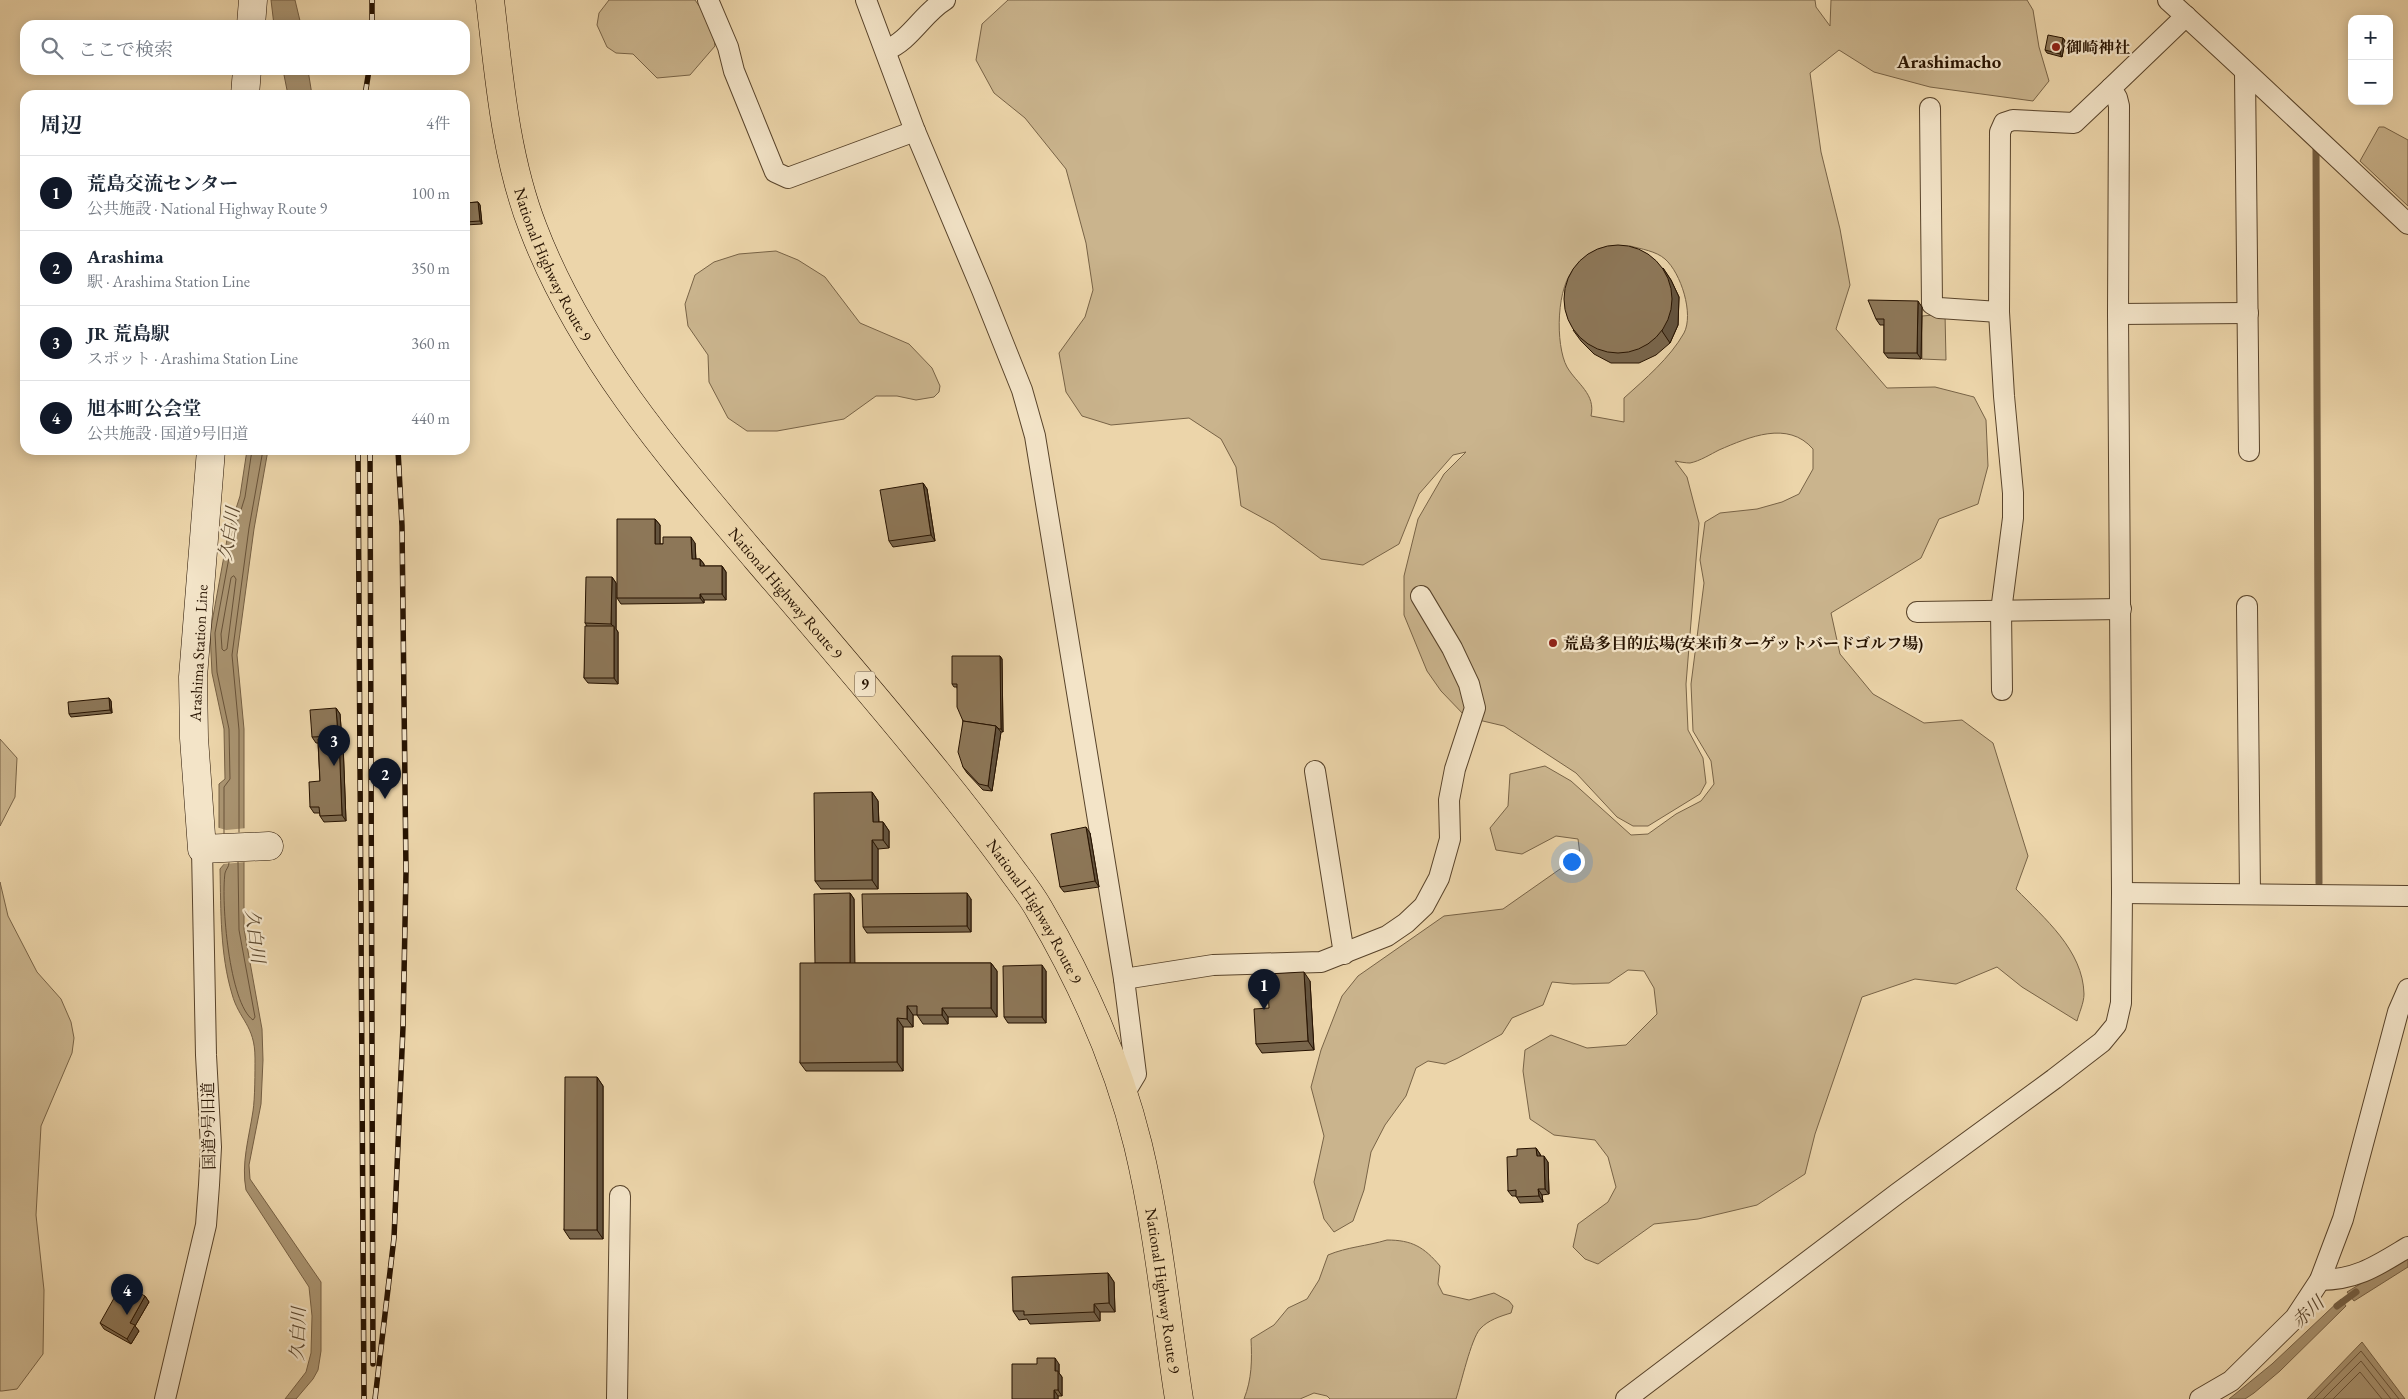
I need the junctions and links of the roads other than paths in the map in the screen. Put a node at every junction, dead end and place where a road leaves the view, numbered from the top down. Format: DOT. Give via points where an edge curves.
graph roads {
  1 [pos="253,0"];
  2 [pos="490,0"];
  3 [pos="708,0"];
  4 [pos="866,0"];
  5 [pos="945,0"];
  6 [pos="2168,0"];
  7 [pos="2186,16"];
  8 [pos="251,20"];
  9 [pos="886,50"];
  10 [pos="2245,73"];
  11 [pos="247,75"];
  12 [pos="2111,88"];
  13 [pos="245,90"];
  14 [pos="1930,108"];
  15 [pos="915,131"];
  16 [pos="2408,224"];
  17 [pos="1999,312"];
  18 [pos="2248,313"];
  19 [pos="2118,314"];
  20 [pos="2249,451"];
  21 [pos="211,455"];
  22 [pos="1421,596"];
  23 [pos="2247,606"];
  24 [pos="2121,609"];
  25 [pos="2001,611"];
  26 [pos="1917,612"];
  27 [pos="2002,690"];
  28 [pos="1315,771"];
  29 [pos="259,847"];
  30 [pos="210,849"];
  31 [pos="2122,893"];
  32 [pos="2250,893"];
  33 [pos="2408,896"];
  34 [pos="1344,954"];
  35 [pos="1124,979"];
  36 [pos="2408,989"];
  37 [pos="1124,1094"];
  38 [pos="620,1196"];
  39 [pos="2408,1247"];
  40 [pos="2320,1280"];
  41 [pos="165,1399"];
  42 [pos="617,1399"];
  43 [pos="1179,1399"];
  44 [pos="1626,1399"];
  45 [pos="2200,1399"];
  1 -- 8 [label="main road"];
  2 -- 37 [label="highway, National Highway Route 9 / 9" via="503,106 519,185 559,291 610,373 687,477 871,691 979,825 1038,905 1082,987"];
  3 -- 15 [label="street" via="775,172 788,178"];
  4 -- 9 [label="street"];
  5 -- 9 [label="street" via="934,6 897,45"];
  6 -- 7 [label="street"];
  7 -- 10 [label="street"];
  7 -- 12 [label="street"];
  9 -- 15 [label="street"];
  10 -- 16 [label="street"];
  10 -- 18 [label="street"];
  11 -- 13 [label="main road"];
  12 -- 17 [label="street" via="2074,123 2013,120 2001,127"];
  12 -- 19 [label="street" via="2118,106"];
  14 -- 17 [label="street" via="1932,304 1939,308"];
  15 -- 35 [label="street" via="990,308 1022,390 1035,436"];
  17 -- 25 [label="street" via="2013,493 2013,518"];
  18 -- 19 [label="street"];
  18 -- 20 [label="street"];
  19 -- 24 [label="street"];
  21 -- 30 [label="main road, Arashima Station Line" via="193,677 194,738"];
  22 -- 34 [label="street" via="1452,648 1469,684 1475,708 1450,800 1450,840 1439,878 1424,906 1387,936"];
  23 -- 32 [label="street"];
  24 -- 25 [label="street"];
  24 -- 31 [label="street"];
  25 -- 26 [label="street"];
  25 -- 27 [label="street"];
  28 -- 34 [label="street"];
  29 -- 30 [label="main road"];
  30 -- 41 [label="street, 国道9号旧道" via="206,1056 211,1146 206,1225"];
  31 -- 32 [label="street"];
  31 -- 44 [label="street" via="2121,1003 2116,1025 2102,1042"];
  32 -- 33 [label="street"];
  34 -- 35 [label="street" via="1321,962 1213,965"];
  35 -- 37 [label="street" via="1136,1074"];
  36 -- 40 [label="street" via="2398,1012 2343,1219"];
  37 -- 43 [label="highway, National Highway Route 9 / 9" via="1148,1193"];
  38 -- 42 [label="street"];
  39 -- 40 [label="street" via="2368,1271 2340,1280"];
  40 -- 45 [label="street" via="2288,1325 2231,1381"];
}
